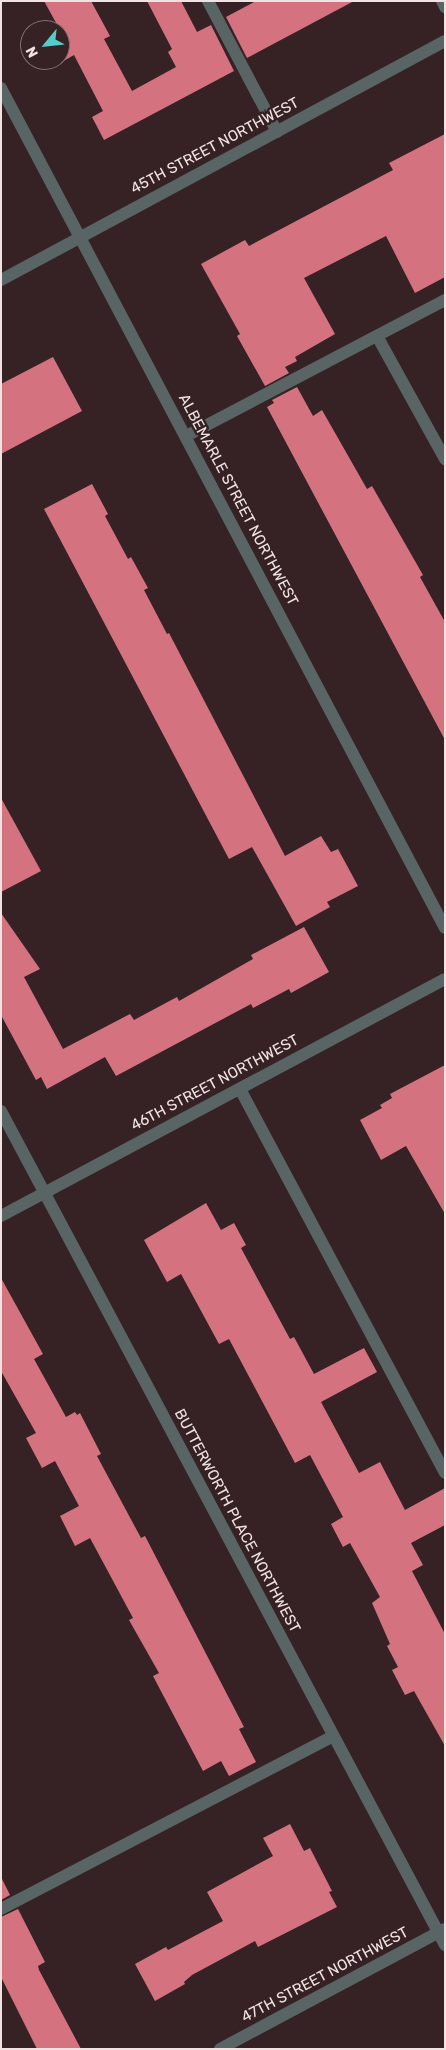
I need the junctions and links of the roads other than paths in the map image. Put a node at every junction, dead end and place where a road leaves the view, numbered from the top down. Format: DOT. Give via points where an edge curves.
graph roads {
  1 [pos="208,1"];
  2 [pos="442,1"];
  3 [pos="445,7"];
  4 [pos="445,41"];
  5 [pos="1,88"];
  6 [pos="277,132"];
  7 [pos="81,238"];
  8 [pos="1,280"];
  9 [pos="445,300"];
  10 [pos="377,336"];
  11 [pos="186,436"];
  12 [pos="445,459"];
  13 [pos="445,928"];
  14 [pos="445,979"];
  15 [pos="240,1089"];
  16 [pos="1,1111"];
  17 [pos="44,1192"];
  18 [pos="1,1216"];
  19 [pos="445,1473"];
  20 [pos="333,1736"];
  21 [pos="1,1909"];
  22 [pos="441,1931"];
  23 [pos="445,1945"];
  24 [pos="220,2049"];
  1 -- 6 [label="street"];
  2 -- 3 [label="street"];
  4 -- 6 [label="street, 45TH STREET NORTHWEST"];
  5 -- 7 [label="street, ALBEMARLE STREET NORTHWEST"];
  6 -- 7 [label="street, 45TH STREET NORTHWEST"];
  7 -- 8 [label="street, 45TH STREET NORTHWEST"];
  7 -- 11 [label="street, ALBEMARLE STREET NORTHWEST"];
  9 -- 10 [label="street"];
  10 -- 11 [label="street"];
  10 -- 12 [label="street"];
  11 -- 13 [label="street, ALBEMARLE STREET NORTHWEST"];
  14 -- 15 [label="street, 46TH STREET NORTHWEST"];
  15 -- 17 [label="street, 46TH STREET NORTHWEST"];
  15 -- 19 [label="street"];
  16 -- 17 [label="street, BUTTERWORTH PLACE NORTHWEST"];
  17 -- 18 [label="street, 46TH STREET NORTHWEST"];
  17 -- 20 [label="street, BUTTERWORTH PLACE NORTHWEST"];
  20 -- 21 [label="street"];
  20 -- 22 [label="street, BUTTERWORTH PLACE NORTHWEST"];
  22 -- 23 [label="street, BUTTERWORTH PLACE NORTHWEST"];
  22 -- 24 [label="street, 47TH STREET NORTHWEST"];
}
